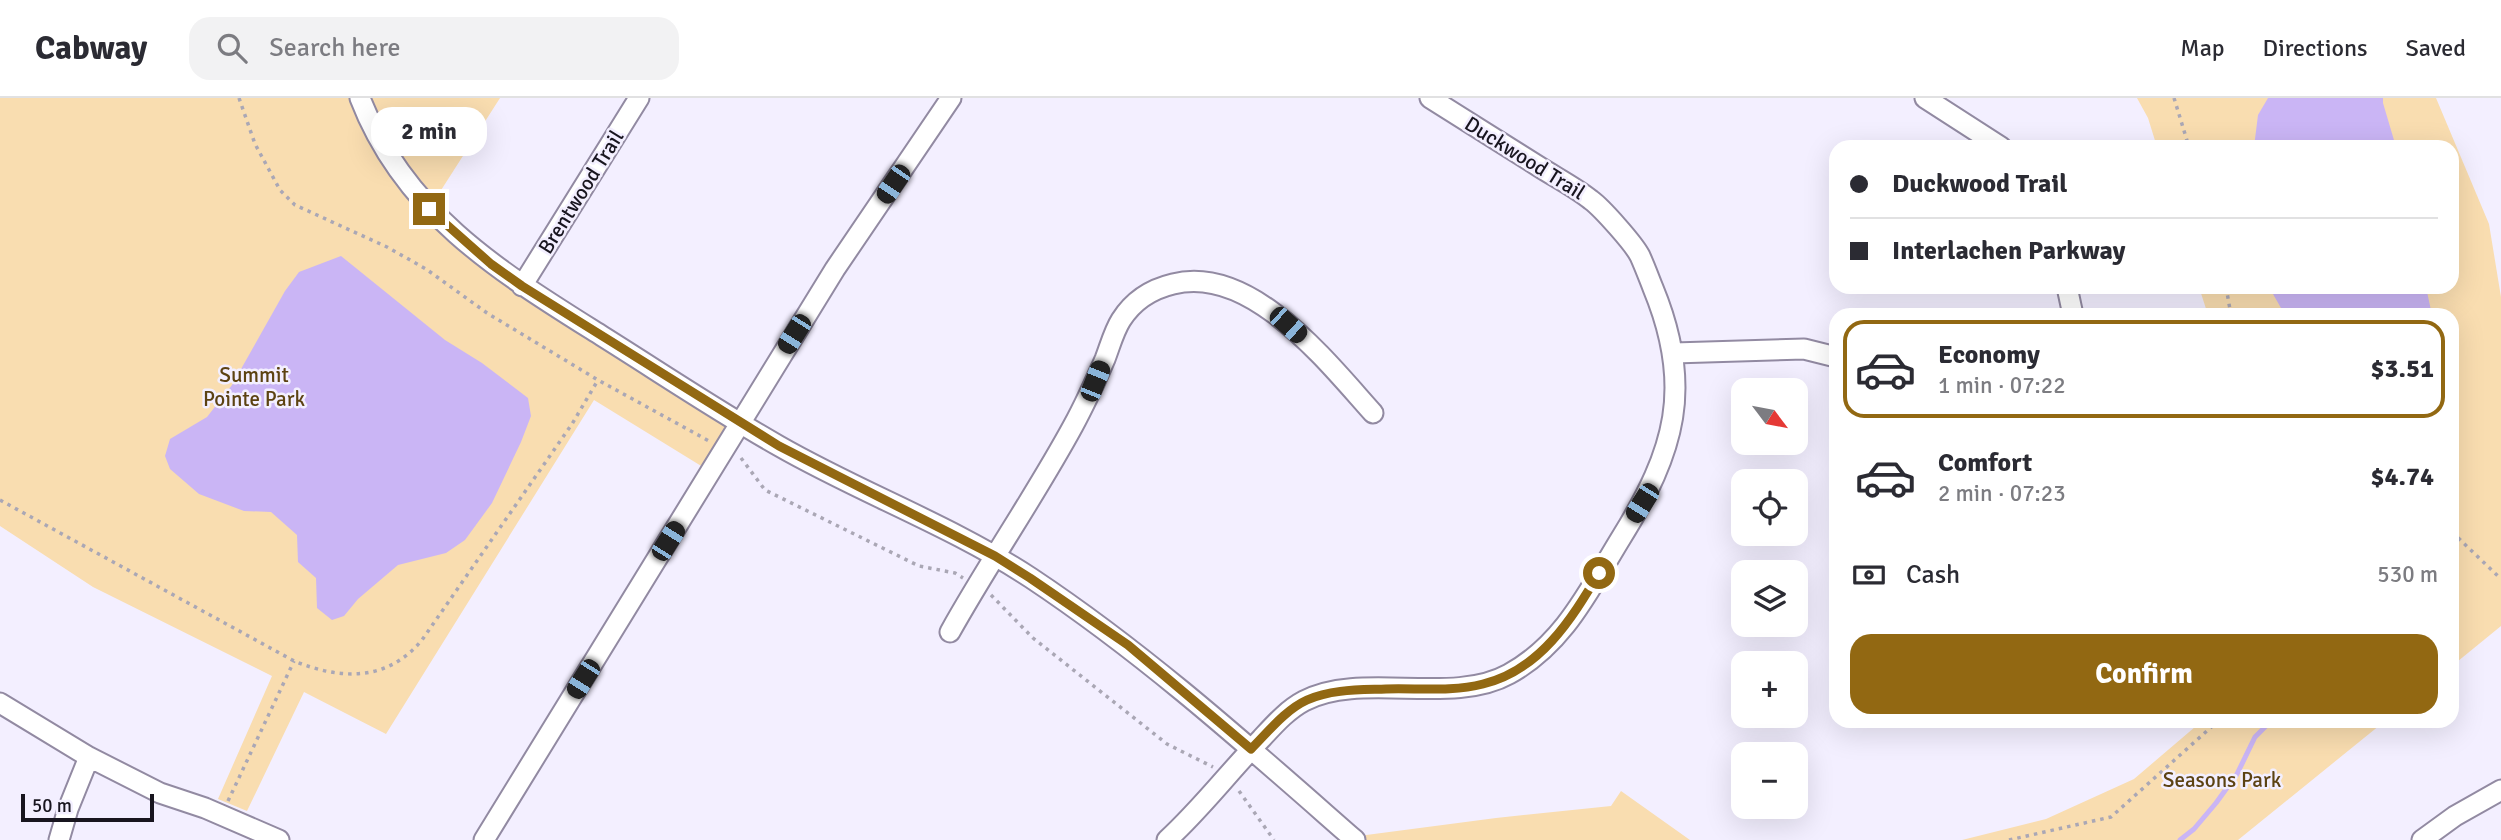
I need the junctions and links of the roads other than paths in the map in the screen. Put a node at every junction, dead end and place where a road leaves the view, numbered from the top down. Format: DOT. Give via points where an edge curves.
graph roads {
  1 [pos="360,98"];
  2 [pos="639,98"];
  3 [pos="951,98"];
  4 [pos="1430,98"];
  5 [pos="1925,98"];
  6 [pos="1990,140"];
  7 [pos="522,286"];
  8 [pos="1674,353"];
  9 [pos="1829,355"];
  10 [pos="1373,414"];
  11 [pos="741,421"];
  12 [pos="995,556"];
  13 [pos="950,632"];
  14 [pos="0,703"];
  15 [pos="1251,749"];
  16 [pos="89,757"];
  17 [pos="2501,790"];
  18 [pos="59,840"];
  19 [pos="279,840"];
  20 [pos="484,840"];
  21 [pos="1167,840"];
  22 [pos="1355,840"];
  23 [pos="2422,840"];
  1 -- 7 [label="street" via="375,135 429,209"];
  2 -- 7 [label="street, Brentwood Trail"];
  3 -- 11 [label="street"];
  4 -- 8 [label="street, Duckwood Trail" via="1593,201 1639,253 1667,320"];
  5 -- 6 [label="street"];
  7 -- 11 [label="street"];
  8 -- 9 [label="street" via="1804,349"];
  8 -- 15 [label="street, Duckwood Trail" via="1676,391 1660,466 1642,503 1555,639 1507,676 1482,684 1351,690 1305,701"];
  10 -- 12 [label="street" via="1317,350 1250,299 1206,281 1157,288 1121,320 1082,410"];
  11 -- 12 [label="street" via="779,446"];
  11 -- 20 [label="street"];
  12 -- 13 [label="street"];
  12 -- 15 [label="street" via="1128,645"];
  14 -- 16 [label="street"];
  15 -- 21 [label="street, Duckwood Trail"];
  15 -- 22 [label="street"];
  16 -- 18 [label="street"];
  16 -- 19 [label="street" via="160,793"];
  17 -- 23 [label="street"];
}
